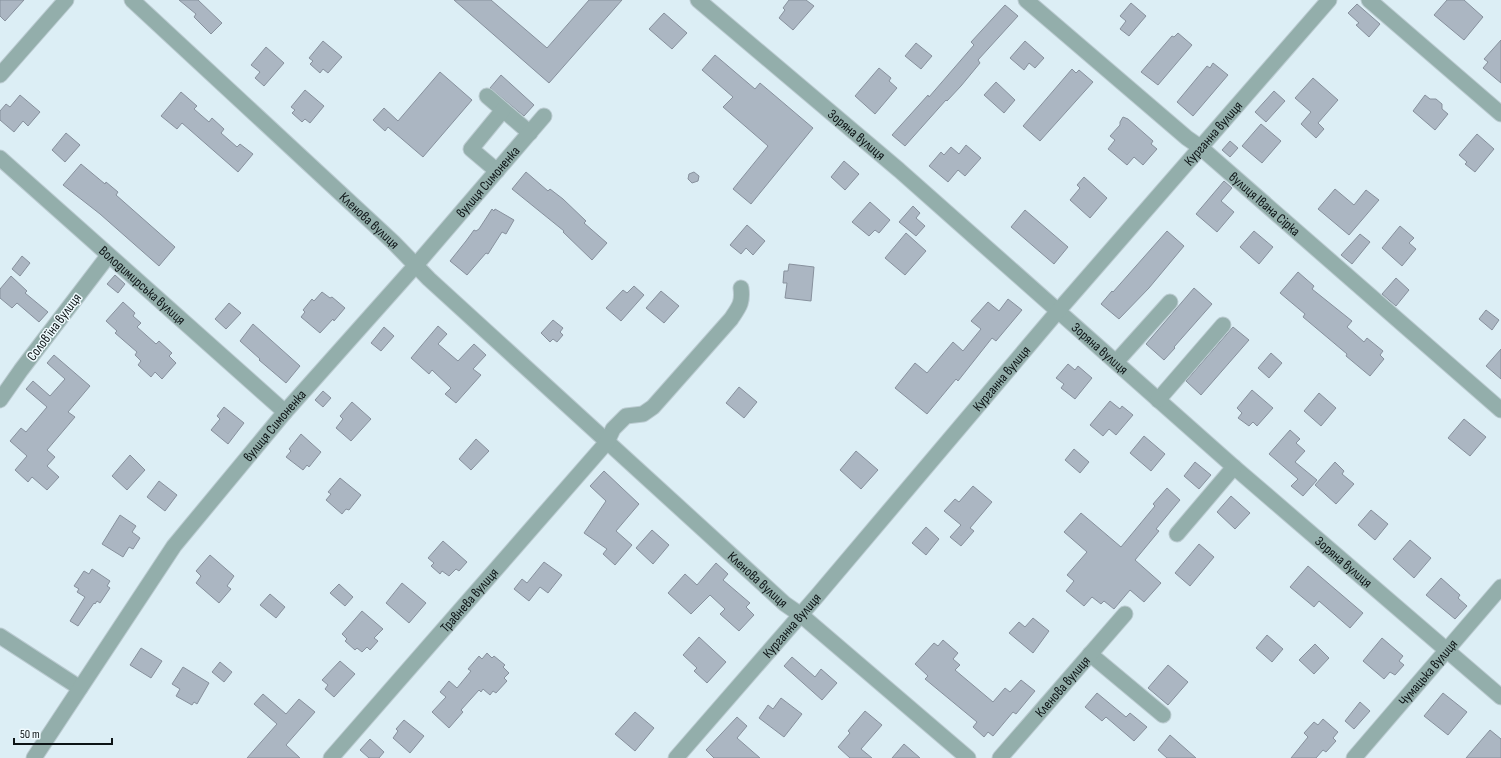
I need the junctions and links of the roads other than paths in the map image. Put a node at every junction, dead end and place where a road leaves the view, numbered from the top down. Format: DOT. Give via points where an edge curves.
graph roads {
  1 [pos="66,0"];
  2 [pos="132,0"];
  3 [pos="698,0"];
  4 [pos="1026,0"];
  5 [pos="1329,0"];
  6 [pos="1369,0"];
  7 [pos="0,75"];
  8 [pos="487,96"];
  9 [pos="503,110"];
  10 [pos="1501,114"];
  11 [pos="544,116"];
  12 [pos="530,133"];
  13 [pos="1200,147"];
  14 [pos="0,158"];
  15 [pos="497,171"];
  16 [pos="108,256"];
  17 [pos="416,265"];
  18 [pos="740,288"];
  19 [pos="1170,302"];
  20 [pos="1058,311"];
  21 [pos="1223,325"];
  22 [pos="1116,362"];
  23 [pos="0,400"];
  24 [pos="1158,400"];
  25 [pos="1501,410"];
  26 [pos="285,412"];
  27 [pos="607,442"];
  28 [pos="1234,467"];
  29 [pos="1177,534"];
  30 [pos="1501,587"];
  31 [pos="1125,614"];
  32 [pos="801,616"];
  33 [pos="0,636"];
  34 [pos="1447,650"];
  35 [pos="1090,654"];
  36 [pos="80,688"];
  37 [pos="1501,697"];
  38 [pos="1163,715"];
  39 [pos="34,758"];
  40 [pos="331,758"];
  41 [pos="676,758"];
  42 [pos="968,758"];
  43 [pos="1000,758"];
  44 [pos="1354,758"];
  1 -- 7 [label="street"];
  2 -- 17 [label="street, Кленова вулиця"];
  3 -- 20 [label="street, Зоряна вулиця" via="899,170"];
  4 -- 13 [label="street, вулиця Івана Сірка"];
  5 -- 13 [label="street, Курганна вулиця"];
  6 -- 10 [label="street"];
  8 -- 9 [label="street"];
  9 -- 12 [label="street"];
  9 -- 15 [label="street" via="471,149"];
  11 -- 12 [label="street, вулиця Симоненка"];
  12 -- 15 [label="street, вулиця Симоненка"];
  13 -- 20 [label="street, Курганна вулиця"];
  13 -- 25 [label="street, вулиця Івана Сірка"];
  14 -- 16 [label="street, Володимирська вулиця"];
  15 -- 17 [label="street, вулиця Симоненка"];
  16 -- 23 [label="street, Соловʼїна вулиця"];
  16 -- 26 [label="street, Володимирська вулиця"];
  17 -- 26 [label="street, вулиця Симоненка"];
  17 -- 27 [label="street, Кленова вулиця"];
  18 -- 27 [label="street" via="742,298 731,319 653,407 642,414 626,416 613,429"];
  19 -- 22 [label="street"];
  20 -- 22 [label="street, Зоряна вулиця"];
  20 -- 32 [label="street, Курганна вулиця"];
  21 -- 24 [label="street"];
  22 -- 24 [label="street, Зоряна вулиця"];
  24 -- 28 [label="street, Зоряна вулиця"];
  26 -- 36 [label="street, вулиця Симоненка" via="174,546"];
  27 -- 32 [label="street, Кленова вулиця"];
  27 -- 40 [label="street, Травнева вулиця"];
  28 -- 29 [label="street"];
  28 -- 34 [label="street, Зоряна вулиця"];
  30 -- 34 [label="street, Чумацька вулиця"];
  31 -- 35 [label="street, Кленова вулиця"];
  32 -- 41 [label="street, Курганна вулиця"];
  32 -- 42 [label="street, Кленова вулиця"];
  33 -- 36 [label="street"];
  34 -- 37 [label="street, Зоряна вулиця"];
  34 -- 44 [label="street, Чумацька вулиця"];
  35 -- 38 [label="street"];
  35 -- 43 [label="street, Кленова вулиця"];
  36 -- 39 [label="street, вулиця Симоненка"];
}
